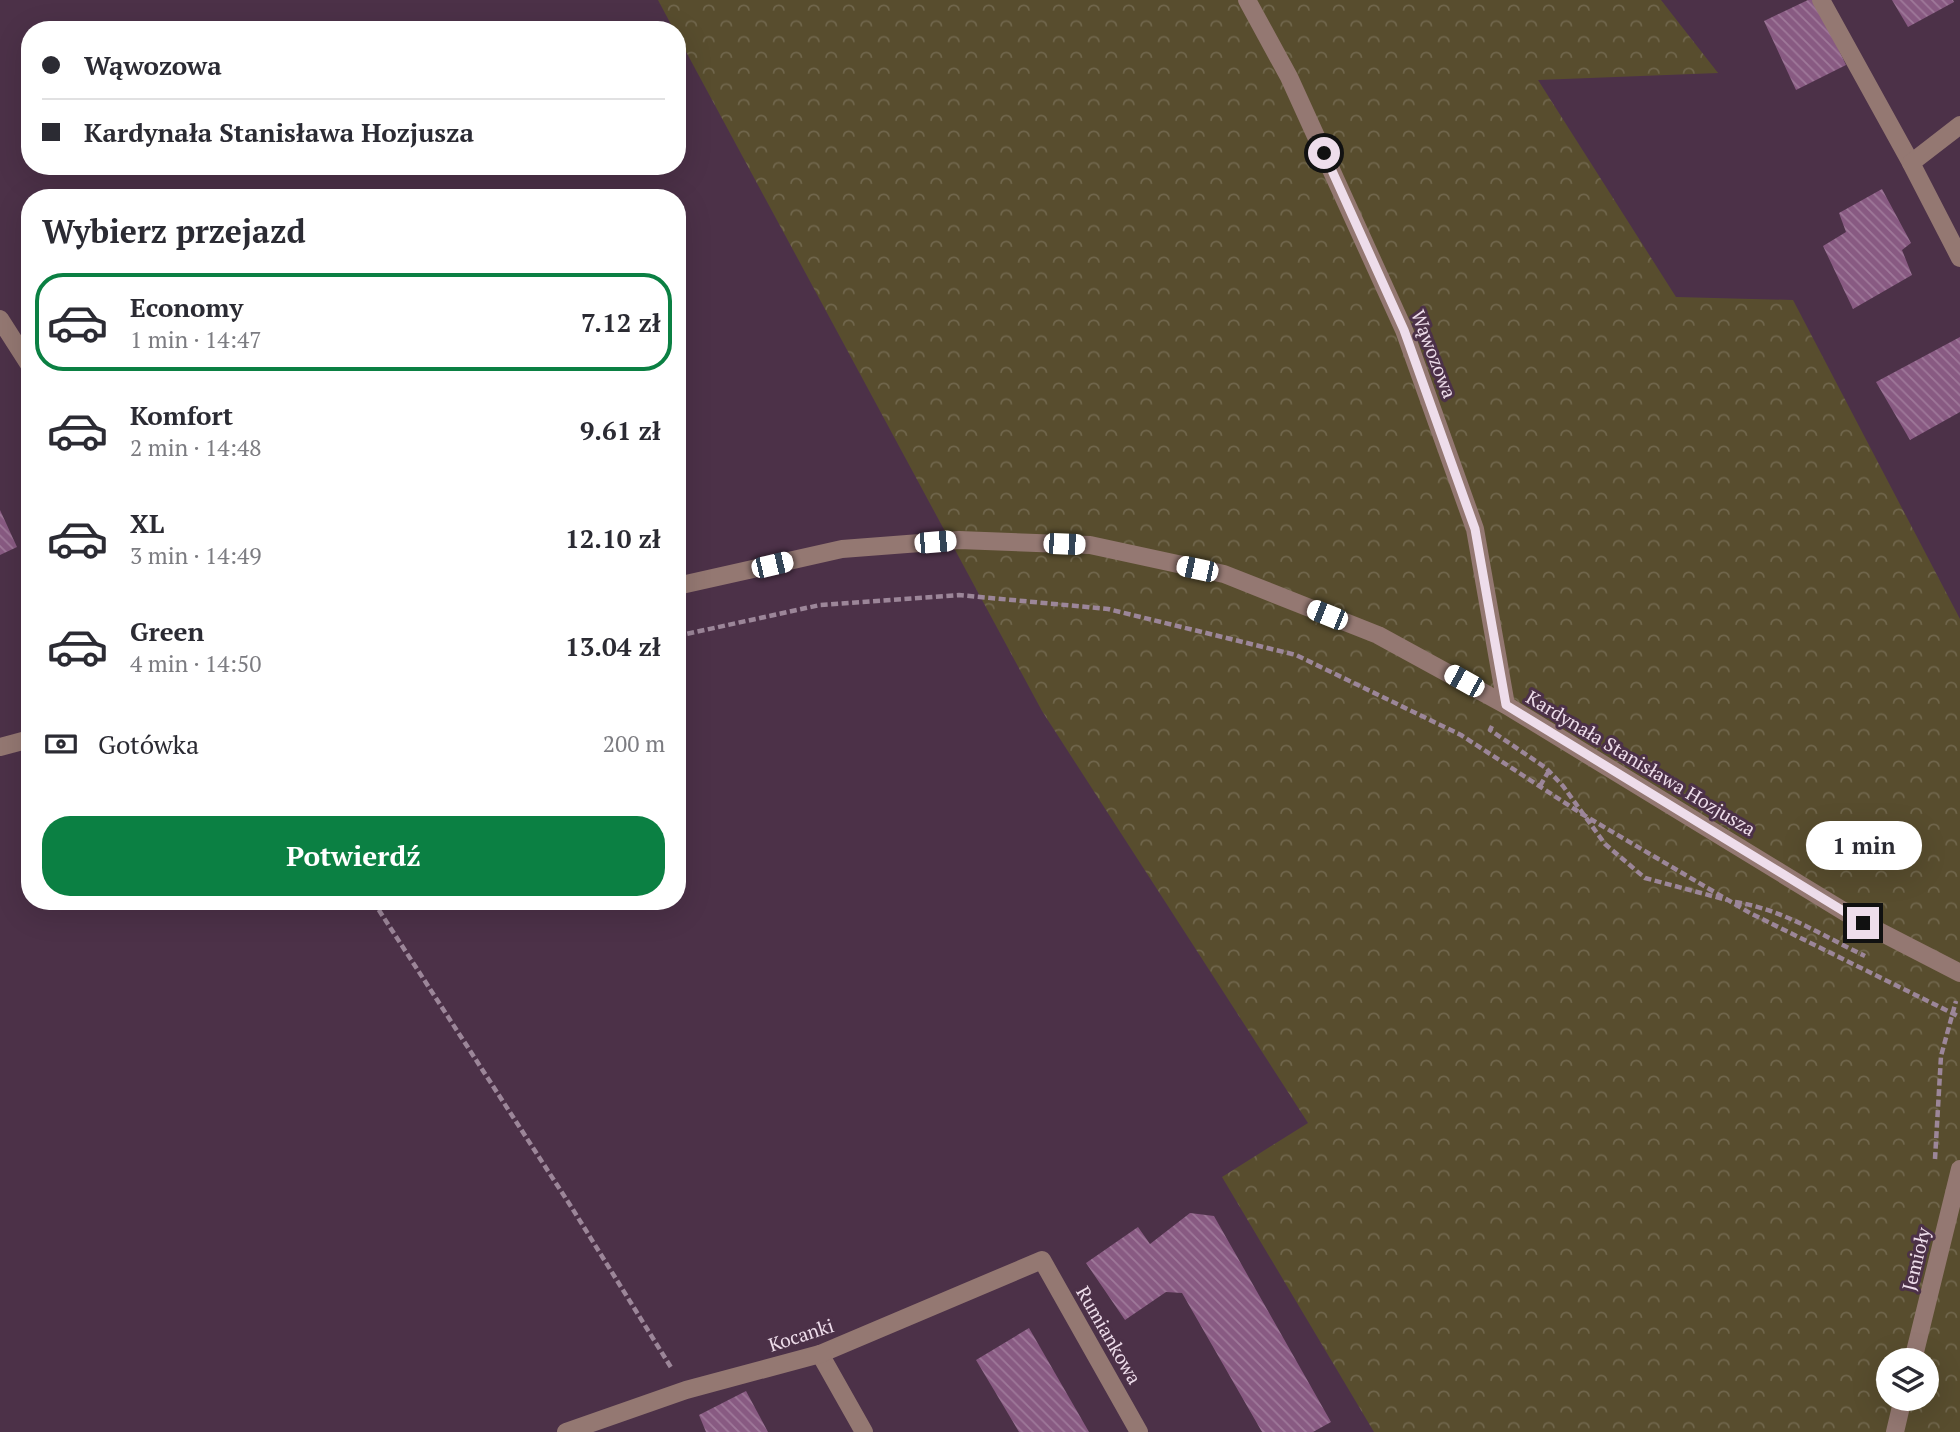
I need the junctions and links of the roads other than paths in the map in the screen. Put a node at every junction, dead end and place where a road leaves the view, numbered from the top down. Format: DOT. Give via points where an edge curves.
graph roads {
  1 [pos="1247,0"];
  2 [pos="1822,0"];
  3 [pos="1960,125"];
  4 [pos="1911,163"];
  5 [pos="1960,258"];
  6 [pos="0,319"];
  7 [pos="21,352"];
  8 [pos="686,584"];
  9 [pos="1506,705"];
  10 [pos="21,741"];
  11 [pos="0,747"];
  12 [pos="1960,973"];
  13 [pos="1960,1169"];
  14 [pos="1042,1260"];
  15 [pos="1916,1348"];
  16 [pos="820,1354"];
  17 [pos="1900,1411"];
  18 [pos="566,1432"];
  19 [pos="864,1432"];
  20 [pos="1139,1432"];
  21 [pos="1895,1432"];
  1 -- 9 [label="street, Wąwozowa" via="1289,77 1404,330 1475,529"];
  2 -- 4 [label="street"];
  3 -- 4 [label="street"];
  4 -- 5 [label="street"];
  6 -- 7 [label="street"];
  8 -- 9 [label="street, Kardynała Stanisława Hozjusza" via="842,549 959,540 1090,545 1224,574 1378,635"];
  9 -- 12 [label="street, Kardynała Stanisława Hozjusza" via="1863,923"];
  10 -- 11 [label="street"];
  13 -- 15 [label="street, Jemioły"];
  14 -- 16 [label="street, Kocanki"];
  14 -- 20 [label="street, Rumiankowa"];
  16 -- 18 [label="street, Kocanki" via="686,1390"];
  16 -- 19 [label="street"];
  17 -- 21 [label="street"];
}
